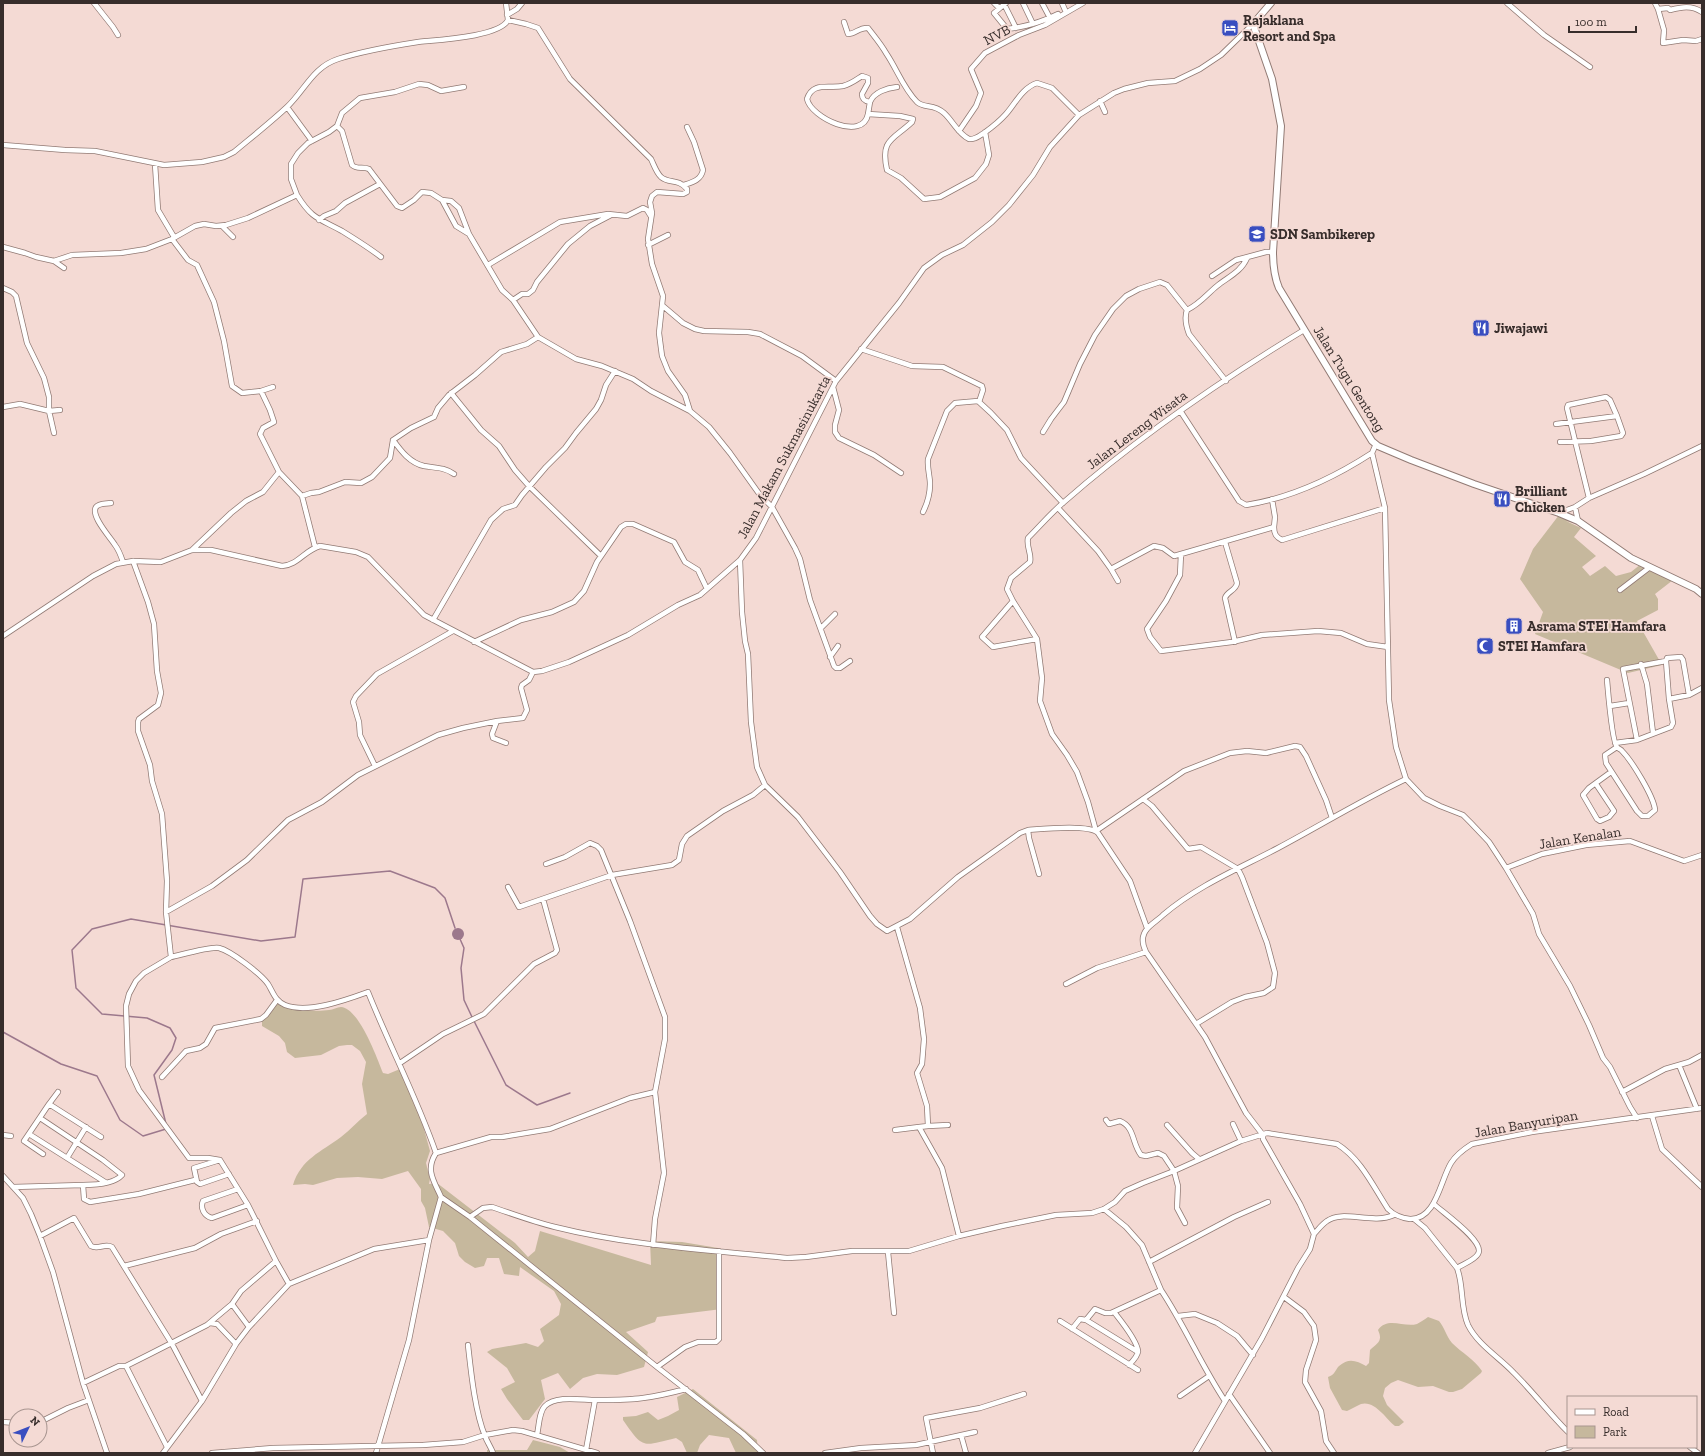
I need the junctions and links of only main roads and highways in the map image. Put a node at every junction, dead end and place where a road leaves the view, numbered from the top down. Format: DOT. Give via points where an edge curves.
graph roads {
  1 [pos="1271,3"];
  2 [pos="1702,594"];
  1 -- 2 [label="main road, Jalan Tugu Gentong" via="1253,24 1272,80 1281,126 1274,270 1278,284 1304,330 1354,413 1376,444 1474,484 1578,521 1631,558 1696,588"];
}
